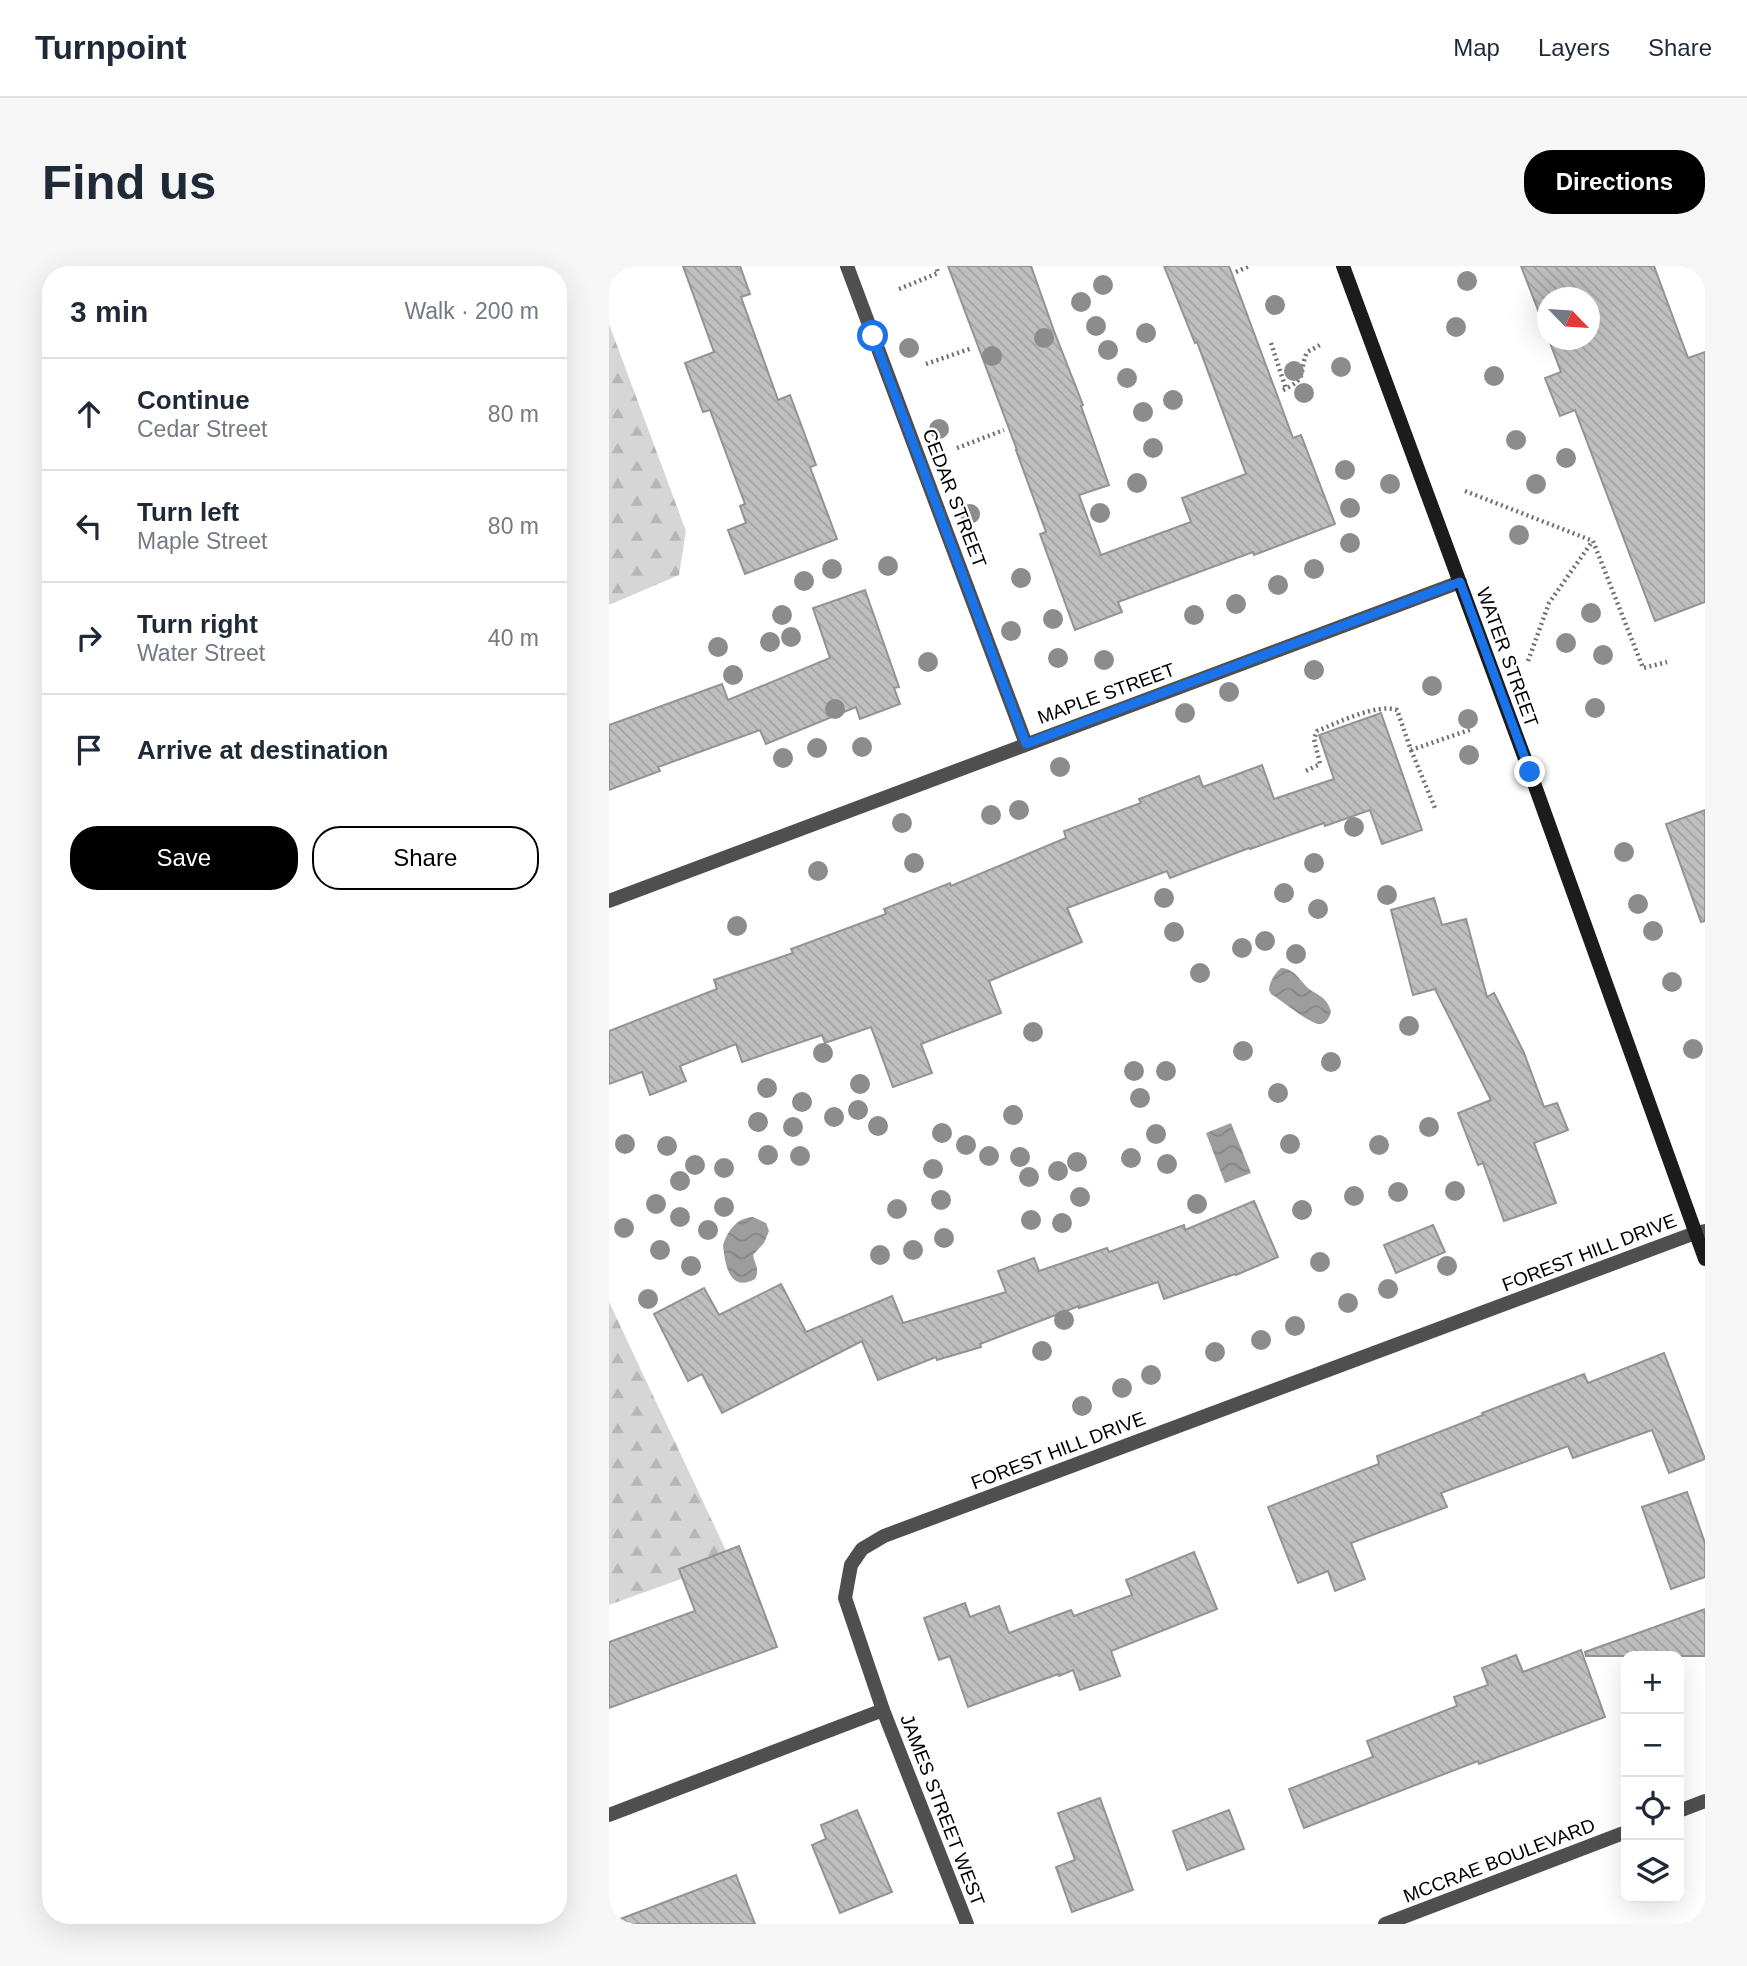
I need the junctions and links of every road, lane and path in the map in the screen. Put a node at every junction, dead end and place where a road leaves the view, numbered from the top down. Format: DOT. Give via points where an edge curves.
graph roads {
  1 [pos="847,266"];
  2 [pos="936,266"];
  3 [pos="1249,266"];
  4 [pos="1343,266"];
  5 [pos="1236,272"];
  6 [pos="899,289"];
  7 [pos="1271,343"];
  8 [pos="1322,344"];
  9 [pos="972,348"];
  10 [pos="926,364"];
  11 [pos="1004,430"];
  12 [pos="957,447"];
  13 [pos="1465,491"];
  14 [pos="1593,541"];
  15 [pos="1460,582"];
  16 [pos="1528,661"];
  17 [pos="1667,662"];
  18 [pos="1472,729"];
  19 [pos="1026,744"];
  20 [pos="1411,750"];
  21 [pos="1306,771"];
  22 [pos="1435,808"];
  23 [pos="609,901"];
  24 [pos="1700,1232"];
  25 [pos="1705,1259"];
  26 [pos="883,1710"];
  27 [pos="1705,1801"];
  28 [pos="1684,1809"];
  29 [pos="609,1815"];
  30 [pos="1621,1834"];
  31 [pos="967,1924"];
  32 [pos="1385,1924"];
  1 -- 19 [label="street, CEDAR STREET"];
  2 -- 6 [label="path" via="939,272"];
  3 -- 5 [label="path"];
  4 -- 15 [label="street, WATER STREET"];
  7 -- 8 [label="path" via="1284,389 1299,380 1307,352"];
  9 -- 10 [label="path"];
  11 -- 12 [label="path"];
  13 -- 14 [label="path"];
  14 -- 16 [label="path" via="1549,603"];
  14 -- 17 [label="path" via="1643,668"];
  15 -- 19 [label="street, MAPLE STREET"];
  15 -- 24 [label="street, WATER STREET"];
  18 -- 20 [label="path"];
  19 -- 23 [label="street, MAPLE STREET"];
  20 -- 21 [label="path" via="1397,710 1376,709 1317,731 1314,739 1320,764"];
  20 -- 22 [label="path"];
  24 -- 25 [label="street, WATER STREET"];
  24 -- 26 [label="street, FOREST HILL DRIVE" via="884,1536 862,1549 851,1565 845,1598"];
  26 -- 29 [label="street"];
  26 -- 31 [label="street, JAMES STREET WEST"];
  27 -- 28 [label="street"];
  30 -- 32 [label="street, MCCRAE BOULEVARD"];
}
